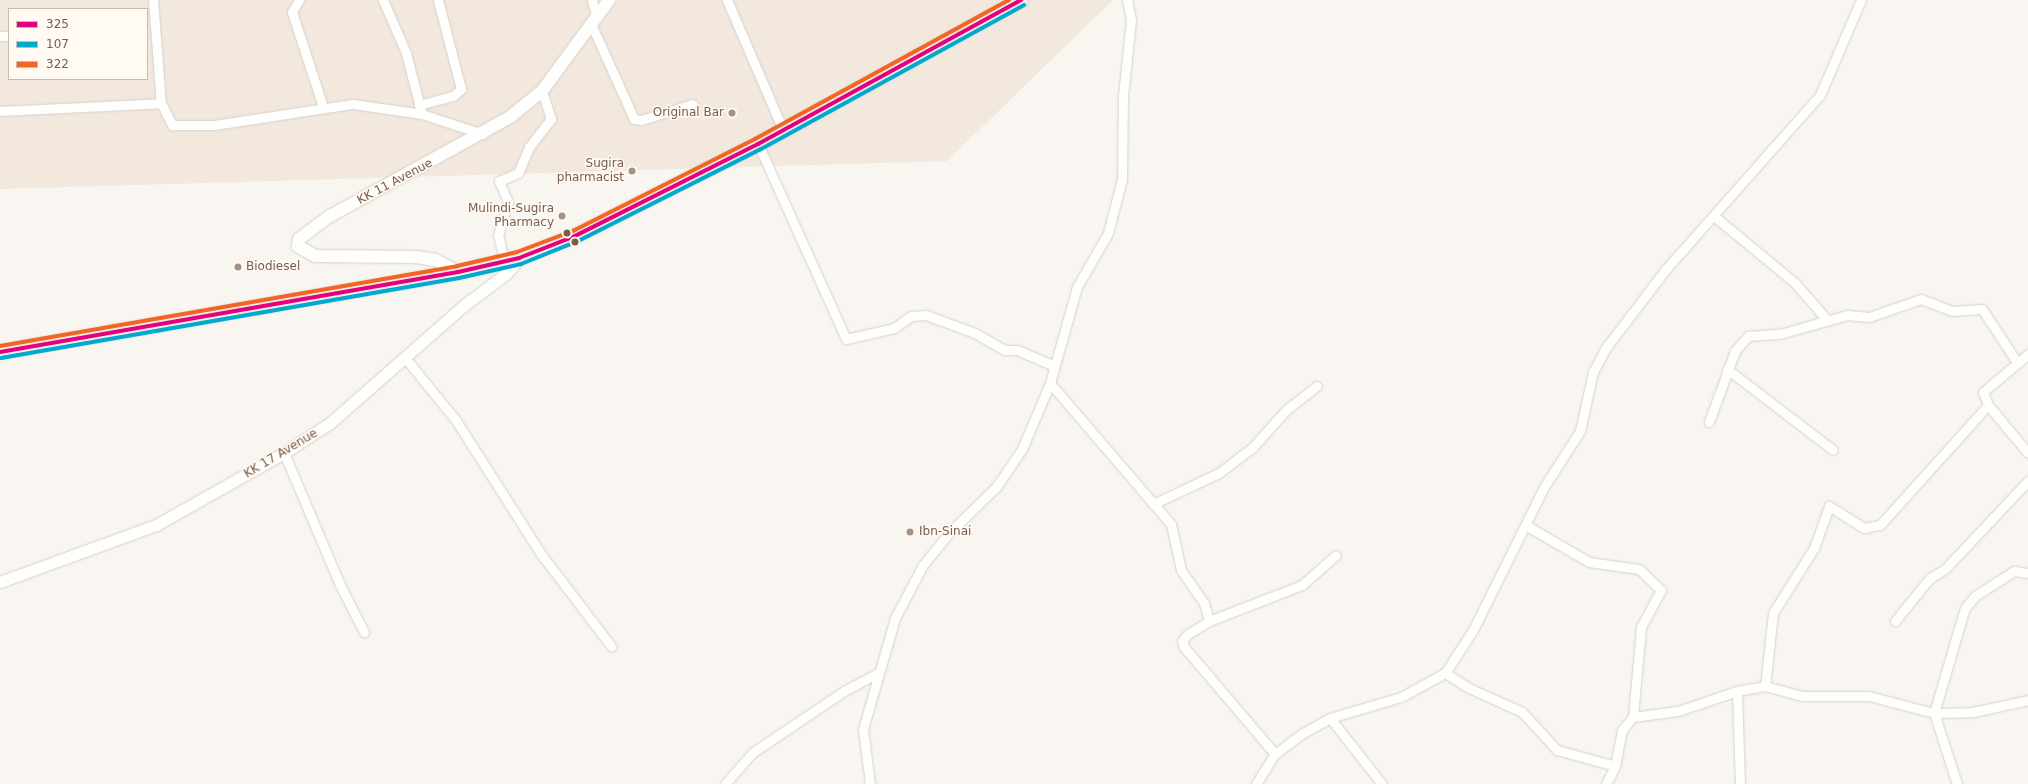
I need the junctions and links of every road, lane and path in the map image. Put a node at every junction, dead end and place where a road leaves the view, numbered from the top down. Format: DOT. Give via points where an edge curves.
graph roads {
  1 [pos="153,0"];
  2 [pos="299,0"];
  3 [pos="383,0"];
  4 [pos="438,0"];
  5 [pos="592,0"];
  6 [pos="609,0"];
  7 [pos="727,0"];
  8 [pos="1021,0"];
  9 [pos="1127,0"];
  10 [pos="1861,0"];
  11 [pos="594,21"];
  12 [pos="151,24"];
  13 [pos="542,90"];
  14 [pos="161,103"];
  15 [pos="693,104"];
  16 [pos="323,107"];
  17 [pos="420,110"];
  18 [pos="0,111"];
  19 [pos="783,130"];
  20 [pos="483,134"];
  21 [pos="758,144"];
  22 [pos="1715,217"];
  23 [pos="519,258"];
  24 [pos="504,260"];
  25 [pos="458,272"];
  26 [pos="1827,320"];
  27 [pos="0,352"];
  28 [pos="2028,354"];
  29 [pos="406,360"];
  30 [pos="2017,362"];
  31 [pos="1053,365"];
  32 [pos="1727,369"];
  33 [pos="1050,383"];
  34 [pos="1316,386"];
  35 [pos="1988,405"];
  36 [pos="1708,422"];
  37 [pos="1833,450"];
  38 [pos="284,453"];
  39 [pos="2028,453"];
  40 [pos="2028,481"];
  41 [pos="1153,504"];
  42 [pos="1527,526"];
  43 [pos="1336,555"];
  44 [pos="2028,573"];
  45 [pos="0,582"];
  46 [pos="1895,621"];
  47 [pos="1209,622"];
  48 [pos="364,632"];
  49 [pos="611,646"];
  50 [pos="1445,673"];
  51 [pos="876,674"];
  52 [pos="1765,686"];
  53 [pos="1737,691"];
  54 [pos="2028,700"];
  55 [pos="1934,713"];
  56 [pos="1633,717"];
  57 [pos="1330,718"];
  58 [pos="1275,754"];
  59 [pos="1615,766"];
  60 [pos="725,784"];
  61 [pos="870,784"];
  62 [pos="1256,784"];
  63 [pos="1382,784"];
  64 [pos="1606,784"];
  65 [pos="1740,784"];
  66 [pos="1957,784"];
  1 -- 12 [label="street"];
  2 -- 16 [label="street" via="292,12"];
  3 -- 17 [label="street" via="406,52"];
  4 -- 17 [label="street" via="461,89 453,96"];
  5 -- 11 [label="street"];
  6 -- 11 [label="main road, KK 11 Avenue"];
  7 -- 19 [label="street"];
  8 -- 19 [label="highway" via="919,53 874,84"];
  9 -- 31 [label="street" via="1131,20 1124,96 1122,179 1108,233 1077,287"];
  10 -- 22 [label="street" via="1820,95"];
  11 -- 13 [label="main road, KK 11 Avenue"];
  11 -- 15 [label="street" via="634,119 641,120"];
  12 -- 14 [label="street"];
  13 -- 20 [label="main road, KK 11 Avenue"];
  13 -- 24 [label="street" via="551,119 529,147 518,173 499,181 508,202 498,235"];
  14 -- 16 [label="street" via="172,124 190,126"];
  14 -- 18 [label="street"];
  16 -- 17 [label="street" via="360,105"];
  17 -- 20 [label="street"];
  19 -- 21 [label="highway"];
  20 -- 25 [label="main road, KK 11 Avenue" via="330,216 299,239 298,246 314,256 416,257 435,260"];
  21 -- 23 [label="highway" via="575,236"];
  21 -- 31 [label="street" via="846,339 894,328 911,316 926,315 975,333 1005,350 1017,350"];
  22 -- 26 [label="street" via="1795,283"];
  22 -- 42 [label="street" via="1666,269 1605,349 1593,372 1580,431 1544,487"];
  23 -- 24 [label="highway"];
  23 -- 29 [label="street, KK 17 Avenue" via="507,273 463,306"];
  24 -- 25 [label="highway"];
  25 -- 27 [label="highway"];
  26 -- 30 [label="street" via="1847,315 1869,317 1921,300 1952,311 1979,308"];
  26 -- 32 [label="street" via="1780,334 1748,336 1735,351"];
  28 -- 30 [label="street"];
  29 -- 38 [label="street, KK 17 Avenue" via="330,423"];
  29 -- 49 [label="street" via="455,419 542,554"];
  30 -- 35 [label="street" via="1985,388 1983,396"];
  31 -- 33 [label="street"];
  32 -- 36 [label="street"];
  32 -- 37 [label="street"];
  33 -- 41 [label="street"];
  33 -- 51 [label="street" via="1031,431 1010,468 923,565 895,618"];
  34 -- 41 [label="street" via="1286,410 1253,447 1219,473"];
  35 -- 39 [label="street"];
  35 -- 52 [label="street" via="1880,525 1864,528 1828,506 1814,548 1773,613"];
  38 -- 45 [label="street, KK 17 Avenue" via="156,525"];
  38 -- 48 [label="street" via="340,585"];
  40 -- 46 [label="street" via="1945,569 1930,578"];
  41 -- 47 [label="street" via="1171,524 1181,570 1204,603"];
  42 -- 50 [label="street" via="1473,630"];
  42 -- 56 [label="street" via="1589,562 1639,569 1661,590 1641,627"];
  43 -- 47 [label="street" via="1302,585"];
  44 -- 55 [label="street" via="2014,571 1967,604"];
  47 -- 58 [label="street" via="1187,635 1182,641 1184,646"];
  50 -- 57 [label="street" via="1401,697"];
  50 -- 59 [label="street" via="1469,688 1522,712 1557,750"];
  51 -- 60 [label="street" via="844,691 752,753"];
  51 -- 61 [label="street" via="863,729"];
  52 -- 53 [label="street"];
  52 -- 55 [label="street" via="1802,696 1889,698"];
  53 -- 56 [label="street" via="1678,711"];
  53 -- 65 [label="street"];
  54 -- 55 [label="street" via="1973,712"];
  55 -- 66 [label="street"];
  56 -- 59 [label="street" via="1622,730"];
  57 -- 58 [label="street"];
  57 -- 63 [label="street"];
  58 -- 62 [label="street"];
  59 -- 64 [label="street"];
}
